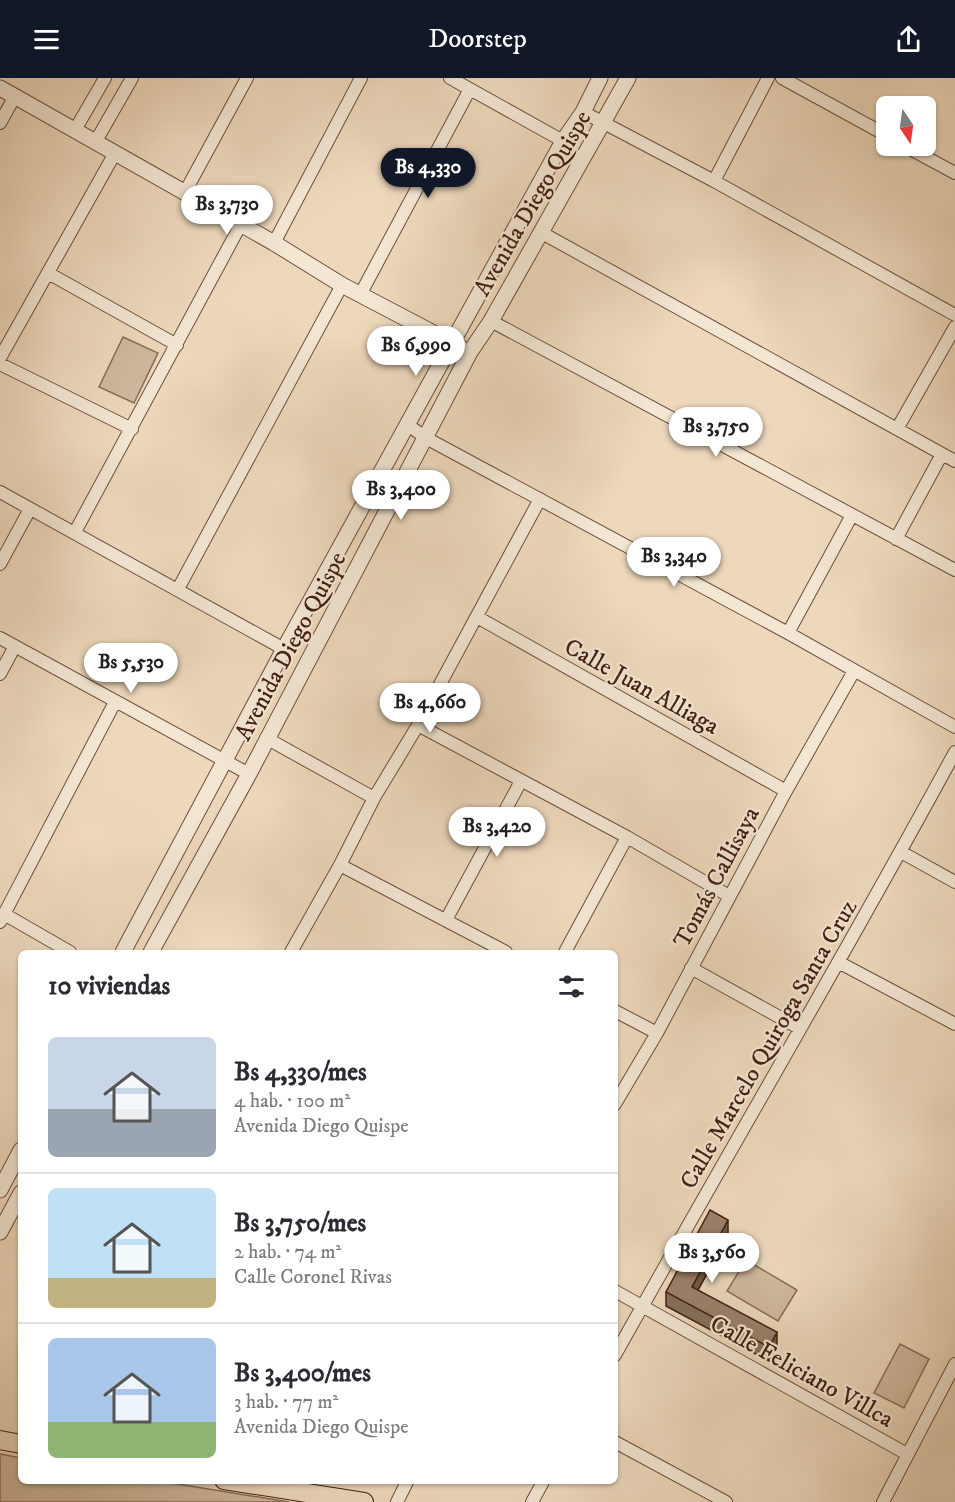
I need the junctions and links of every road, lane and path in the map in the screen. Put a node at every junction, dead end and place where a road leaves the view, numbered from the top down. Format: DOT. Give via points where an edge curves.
graph roads {
  1 [pos="105,78"];
  2 [pos="132,78"];
  3 [pos="247,78"];
  4 [pos="361,78"];
  5 [pos="450,78"];
  6 [pos="600,78"];
  7 [pos="628,78"];
  8 [pos="768,78"];
  9 [pos="782,78"];
  10 [pos="0,88"];
  11 [pos="470,89"];
  12 [pos="15,96"];
  13 [pos="582,112"];
  14 [pos="0,123"];
  15 [pos="604,124"];
  16 [pos="75,130"];
  17 [pos="876,130"];
  18 [pos="96,141"];
  19 [pos="564,141"];
  20 [pos="115,153"];
  21 [pos="924,156"];
  22 [pos="955,173"];
  23 [pos="714,181"];
  24 [pos="184,194"];
  25 [pos="241,225"];
  26 [pos="542,233"];
  27 [pos="274,243"];
  28 [pos="48,273"];
  29 [pos="342,285"];
  30 [pos="360,296"];
  31 [pos="955,315"];
  32 [pos="491,321"];
  33 [pos="955,327"];
  34 [pos="453,344"];
  35 [pos="177,345"];
  36 [pos="470,352"];
  37 [pos="0,358"];
  38 [pos="0,364"];
  39 [pos="408,425"];
  40 [pos="132,429"];
  41 [pos="897,429"];
  42 [pos="426,438"];
  43 [pos="942,454"];
  44 [pos="955,461"];
  45 [pos="0,492"];
  46 [pos="540,499"];
  47 [pos="30,509"];
  48 [pos="852,515"];
  49 [pos="75,532"];
  50 [pos="896,539"];
  51 [pos="0,564"];
  52 [pos="955,570"];
  53 [pos="178,589"];
  54 [pos="477,617"];
  55 [pos="788,633"];
  56 [pos="0,638"];
  57 [pos="15,646"];
  58 [pos="284,649"];
  59 [pos="854,671"];
  60 [pos="0,675"];
  61 [pos="115,702"];
  62 [pos="418,724"];
  63 [pos="955,727"];
  64 [pos="266,738"];
  65 [pos="955,752"];
  66 [pos="224,761"];
  67 [pos="249,774"];
  68 [pos="521,781"];
  69 [pos="786,791"];
  70 [pos="374,798"];
  71 [pos="627,837"];
  72 [pos="901,852"];
  73 [pos="340,865"];
  74 [pos="955,882"];
  75 [pos="729,896"];
  76 [pos="2,918"];
  77 [pos="446,920"];
  78 [pos="66,950"];
  79 [pos="124,950"];
  80 [pos="152,950"];
  81 [pos="292,950"];
  82 [pos="502,950"];
  83 [pos="566,950"];
  84 [pos="840,963"];
  85 [pos="692,968"];
  86 [pos="618,1013"];
  87 [pos="955,1024"];
  88 [pos="799,1028"];
  89 [pos="657,1033"];
  90 [pos="618,1099"];
  91 [pos="18,1156"];
  92 [pos="0,1190"];
  93 [pos="18,1199"];
  94 [pos="0,1232"];
  95 [pos="618,1293"];
  96 [pos="642,1306"];
  97 [pos="618,1350"];
  98 [pos="955,1364"];
  99 [pos="0,1440"];
  100 [pos="18,1442"];
  101 [pos="618,1444"];
  102 [pos="907,1454"];
  103 [pos="263,1484"];
  104 [pos="406,1484"];
  105 [pos="542,1484"];
  106 [pos="364,1502"];
  107 [pos="397,1502"];
  108 [pos="532,1502"];
  109 [pos="726,1502"];
  110 [pos="883,1502"];
  1 -- 16 [label="street"];
  2 -- 18 [label="street"];
  3 -- 24 [label="street"];
  4 -- 27 [label="street"];
  5 -- 11 [label="street"];
  6 -- 13 [label="street, Avenida Diego Quispe"];
  7 -- 15 [label="street, Avenida Diego Quispe"];
  8 -- 23 [label="street"];
  9 -- 17 [label="street"];
  10 -- 12 [label="street"];
  11 -- 19 [label="street"];
  11 -- 30 [label="street"];
  12 -- 14 [label="street"];
  12 -- 16 [label="street"];
  13 -- 15 [label="street"];
  13 -- 19 [label="street, Avenida Diego Quispe"];
  15 -- 23 [label="street"];
  15 -- 26 [label="street, Avenida Diego Quispe"];
  16 -- 18 [label="street"];
  18 -- 20 [label="street"];
  19 -- 34 [label="street, Avenida Diego Quispe"];
  20 -- 24 [label="street"];
  20 -- 28 [label="street"];
  21 -- 22 [label="street"];
  23 -- 31 [label="street"];
  24 -- 25 [label="street"];
  25 -- 27 [label="street"];
  25 -- 35 [label="street"];
  26 -- 32 [label="street, Avenida Diego Quispe"];
  26 -- 41 [label="street"];
  27 -- 29 [label="street"];
  28 -- 35 [label="street"];
  28 -- 37 [label="street"];
  29 -- 30 [label="street"];
  29 -- 53 [label="street"];
  30 -- 34 [label="street"];
  32 -- 36 [label="street, Avenida Diego Quispe"];
  32 -- 48 [label="street"];
  33 -- 41 [label="street"];
  34 -- 36 [label="street"];
  34 -- 39 [label="street, Avenida Diego Quispe"];
  35 -- 40 [label="street"];
  36 -- 42 [label="street, Avenida Diego Quispe"];
  38 -- 40 [label="street"];
  39 -- 42 [label="street"];
  39 -- 58 [label="street, Avenida Diego Quispe"];
  40 -- 49 [label="street"];
  41 -- 43 [label="street"];
  42 -- 46 [label="street"];
  42 -- 64 [label="street, Avenida Diego Quispe"];
  43 -- 44 [label="street"];
  43 -- 50 [label="street"];
  45 -- 47 [label="street"];
  46 -- 54 [label="street"];
  46 -- 55 [label="street"];
  47 -- 49 [label="street"];
  47 -- 51 [label="street"];
  48 -- 50 [label="street"];
  48 -- 55 [label="street"];
  49 -- 53 [label="street"];
  50 -- 52 [label="street"];
  53 -- 58 [label="street"];
  54 -- 62 [label="street"];
  54 -- 69 [label="street, Calle Juan Alliaga"];
  55 -- 59 [label="street"];
  56 -- 57 [label="street"];
  57 -- 60 [label="street"];
  57 -- 61 [label="street"];
  58 -- 66 [label="street, Avenida Diego Quispe"];
  59 -- 63 [label="street"];
  59 -- 69 [label="street, Tomás Callisaya"];
  61 -- 66 [label="street"];
  61 -- 76 [label="street"];
  62 -- 68 [label="street"];
  62 -- 70 [label="street"];
  64 -- 67 [label="street, Avenida Diego Quispe"];
  64 -- 70 [label="street"];
  65 -- 72 [label="street, Calle Marcelo Quiroga Santa Cruz"];
  66 -- 67 [label="street"];
  66 -- 79 [label="street, Avenida Diego Quispe"];
  67 -- 80 [label="street, Avenida Diego Quispe"];
  68 -- 71 [label="street"];
  68 -- 77 [label="street"];
  69 -- 75 [label="street, Tomás Callisaya"];
  70 -- 73 [label="street"];
  71 -- 75 [label="street"];
  71 -- 83 [label="street"];
  72 -- 74 [label="street"];
  72 -- 84 [label="street, Calle Marcelo Quiroga Santa Cruz"];
  73 -- 77 [label="street"];
  73 -- 81 [label="street"];
  75 -- 85 [label="street, Tomás Callisaya"];
  76 -- 78 [label="street"];
  77 -- 82 [label="street"];
  84 -- 87 [label="street"];
  84 -- 88 [label="street, Calle Marcelo Quiroga Santa Cruz"];
  85 -- 88 [label="street"];
  85 -- 89 [label="street, Tomás Callisaya"];
  86 -- 89 [label="street"];
  88 -- 96 [label="street, Calle Marcelo Quiroga Santa Cruz"];
  89 -- 90 [label="street, Tomás Callisaya"];
  91 -- 92 [label="street"];
  93 -- 94 [label="street"];
  95 -- 96 [label="street, Calle Feliciano Villca"];
  96 -- 97 [label="street, Calle Marcelo Quiroga Santa Cruz"];
  96 -- 102 [label="street, Calle Feliciano Villca"];
  98 -- 102 [label="street"];
  99 -- 100 [label="main road"];
  101 -- 109 [label="street"];
  102 -- 110 [label="street"];
  103 -- 106 [label="main road"];
  104 -- 107 [label="street"];
  105 -- 108 [label="street"];
}
